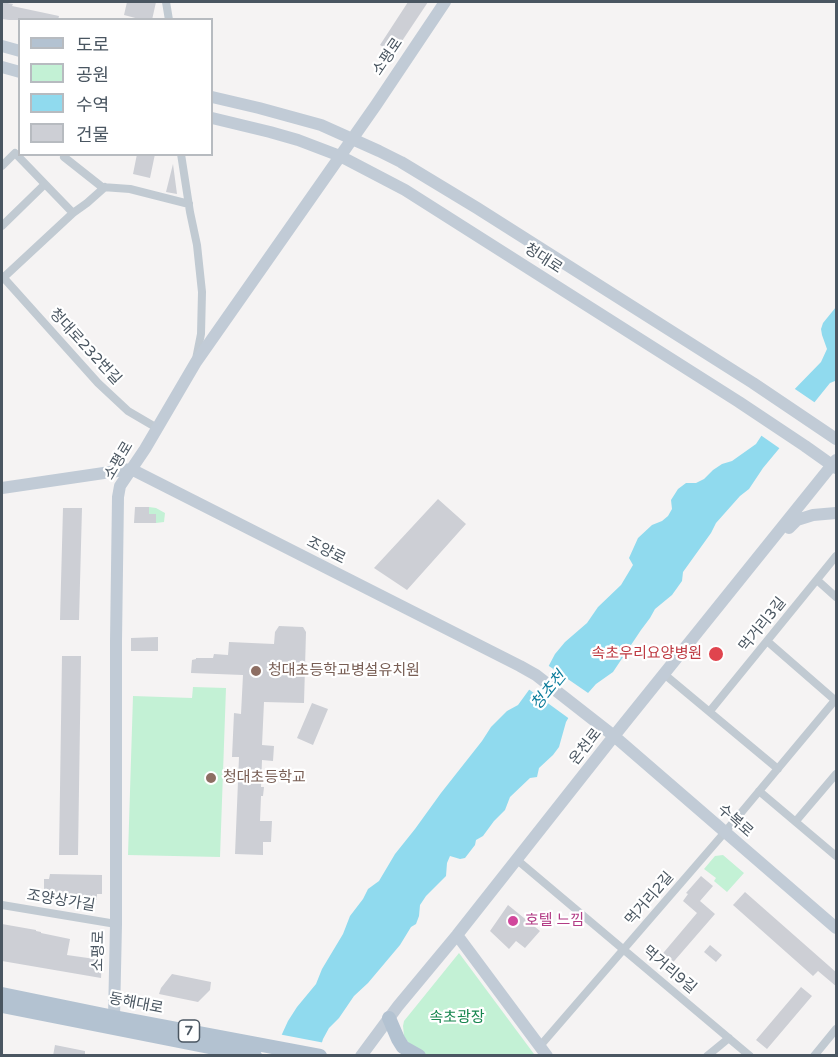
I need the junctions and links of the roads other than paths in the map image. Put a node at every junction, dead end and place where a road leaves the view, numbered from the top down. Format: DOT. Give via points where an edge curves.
graph roads {
  1 [pos="166,2"];
  2 [pos="445,2"];
  3 [pos="169,18"];
  4 [pos="2,46"];
  5 [pos="18,50"];
  6 [pos="2,67"];
  7 [pos="18,71"];
  8 [pos="213,97"];
  9 [pos="213,118"];
  10 [pos="353,138"];
  11 [pos="181,156"];
  12 [pos="340,156"];
  13 [pos="64,157"];
  14 [pos="2,166"];
  15 [pos="45,184"];
  16 [pos="105,187"];
  17 [pos="189,204"];
  18 [pos="74,213"];
  19 [pos="2,226"];
  20 [pos="2,277"];
  21 [pos="196,362"];
  22 [pos="157,428"];
  23 [pos="837,439"];
  24 [pos="835,465"];
  25 [pos="131,469"];
  26 [pos="2,488"];
  27 [pos="837,513"];
  28 [pos="764,551"];
  29 [pos="837,556"];
  30 [pos="817,580"];
  31 [pos="837,597"];
  32 [pos="767,641"];
  33 [pos="664,674"];
  34 [pos="836,700"];
  35 [pos="710,711"];
  36 [pos="614,736"];
  37 [pos="778,769"];
  38 [pos="835,777"];
  39 [pos="759,792"];
  40 [pos="796,821"];
  41 [pos="725,832"];
  42 [pos="837,856"];
  43 [pos="516,859"];
  44 [pos="2,905"];
  45 [pos="116,924"];
  46 [pos="837,928"];
  47 [pos="457,935"];
  48 [pos="624,950"];
  49 [pos="2,994"];
  50 [pos="2,1006"];
  51 [pos="390,1018"];
  52 [pos="113,1023"];
  53 [pos="837,1029"];
  54 [pos="729,1038"];
  55 [pos="544,1051"];
  56 [pos="257,1053"];
  57 [pos="320,1056"];
  58 [pos="362,1056"];
  59 [pos="419,1056"];
  60 [pos="707,1056"];
  61 [pos="750,1056"];
  62 [pos="814,1056"];
  1 -- 3 [label="street"];
  2 -- 10 [label="street, 소평로"];
  4 -- 5 [label="street"];
  6 -- 7 [label="street"];
  8 -- 10 [label="street, 청대로" via="300,119"];
  9 -- 12 [label="street, 청대로" via="270,132"];
  10 -- 12 [label="street, 소평로"];
  10 -- 23 [label="street, 청대로" via="425,176"];
  11 -- 17 [label="street"];
  12 -- 21 [label="street, 소평로"];
  12 -- 24 [label="street, 청대로" via="436,208"];
  13 -- 16 [label="street"];
  14 -- 15 [label="street" via="15,153"];
  15 -- 18 [label="street"];
  15 -- 19 [label="street"];
  16 -- 17 [label="street"];
  16 -- 18 [label="street"];
  17 -- 21 [label="street" via="202,292"];
  18 -- 20 [label="street"];
  20 -- 22 [label="street, 청대로232번길" via="98,383 128,411"];
  21 -- 22 [label="street, 소평로"];
  22 -- 25 [label="street, 소평로"];
  24 -- 28 [label="street, 온천로"];
  25 -- 26 [label="street"];
  25 -- 36 [label="street, 조양로" via="520,666"];
  25 -- 45 [label="street, 소평로" via="118,497"];
  27 -- 28 [label="street" via="796,520"];
  28 -- 33 [label="street, 온천로"];
  29 -- 30 [label="street, 먹거리3길"];
  30 -- 31 [label="street"];
  30 -- 32 [label="street, 먹거리3길"];
  32 -- 34 [label="street, 먹거리2길"];
  32 -- 35 [label="street, 먹거리3길"];
  33 -- 35 [label="street"];
  33 -- 36 [label="street, 온천로"];
  34 -- 37 [label="street, 먹거리2길"];
  35 -- 37 [label="street"];
  36 -- 41 [label="street, 수복로"];
  36 -- 43 [label="street, 온천로"];
  37 -- 39 [label="street, 먹거리2길"];
  38 -- 40 [label="street"];
  39 -- 40 [label="street"];
  39 -- 41 [label="street, 먹거리2길"];
  40 -- 42 [label="street"];
  41 -- 46 [label="street, 수복로"];
  41 -- 48 [label="street, 먹거리2길"];
  43 -- 47 [label="street, 온천로"];
  43 -- 48 [label="street, 먹거리9길"];
  44 -- 45 [label="street, 조양상가길"];
  45 -- 52 [label="street, 소평로"];
  47 -- 51 [label="street, 온천로"];
  47 -- 55 [label="street"];
  48 -- 54 [label="street, 먹거리9길"];
  48 -- 55 [label="street, 먹거리2길"];
  49 -- 52 [label="main road, 동해대로 / 7"];
  50 -- 52 [label="main road, 동해대로 / 7"];
  51 -- 58 [label="street, 온천로"];
  51 -- 59 [label="main road" via="398,1040"];
  52 -- 56 [label="main road, 동해대로 / 7"];
  53 -- 62 [label="street"];
  54 -- 60 [label="street"];
  54 -- 61 [label="street, 먹거리9길"];
  56 -- 57 [label="main road, 7"];
}
